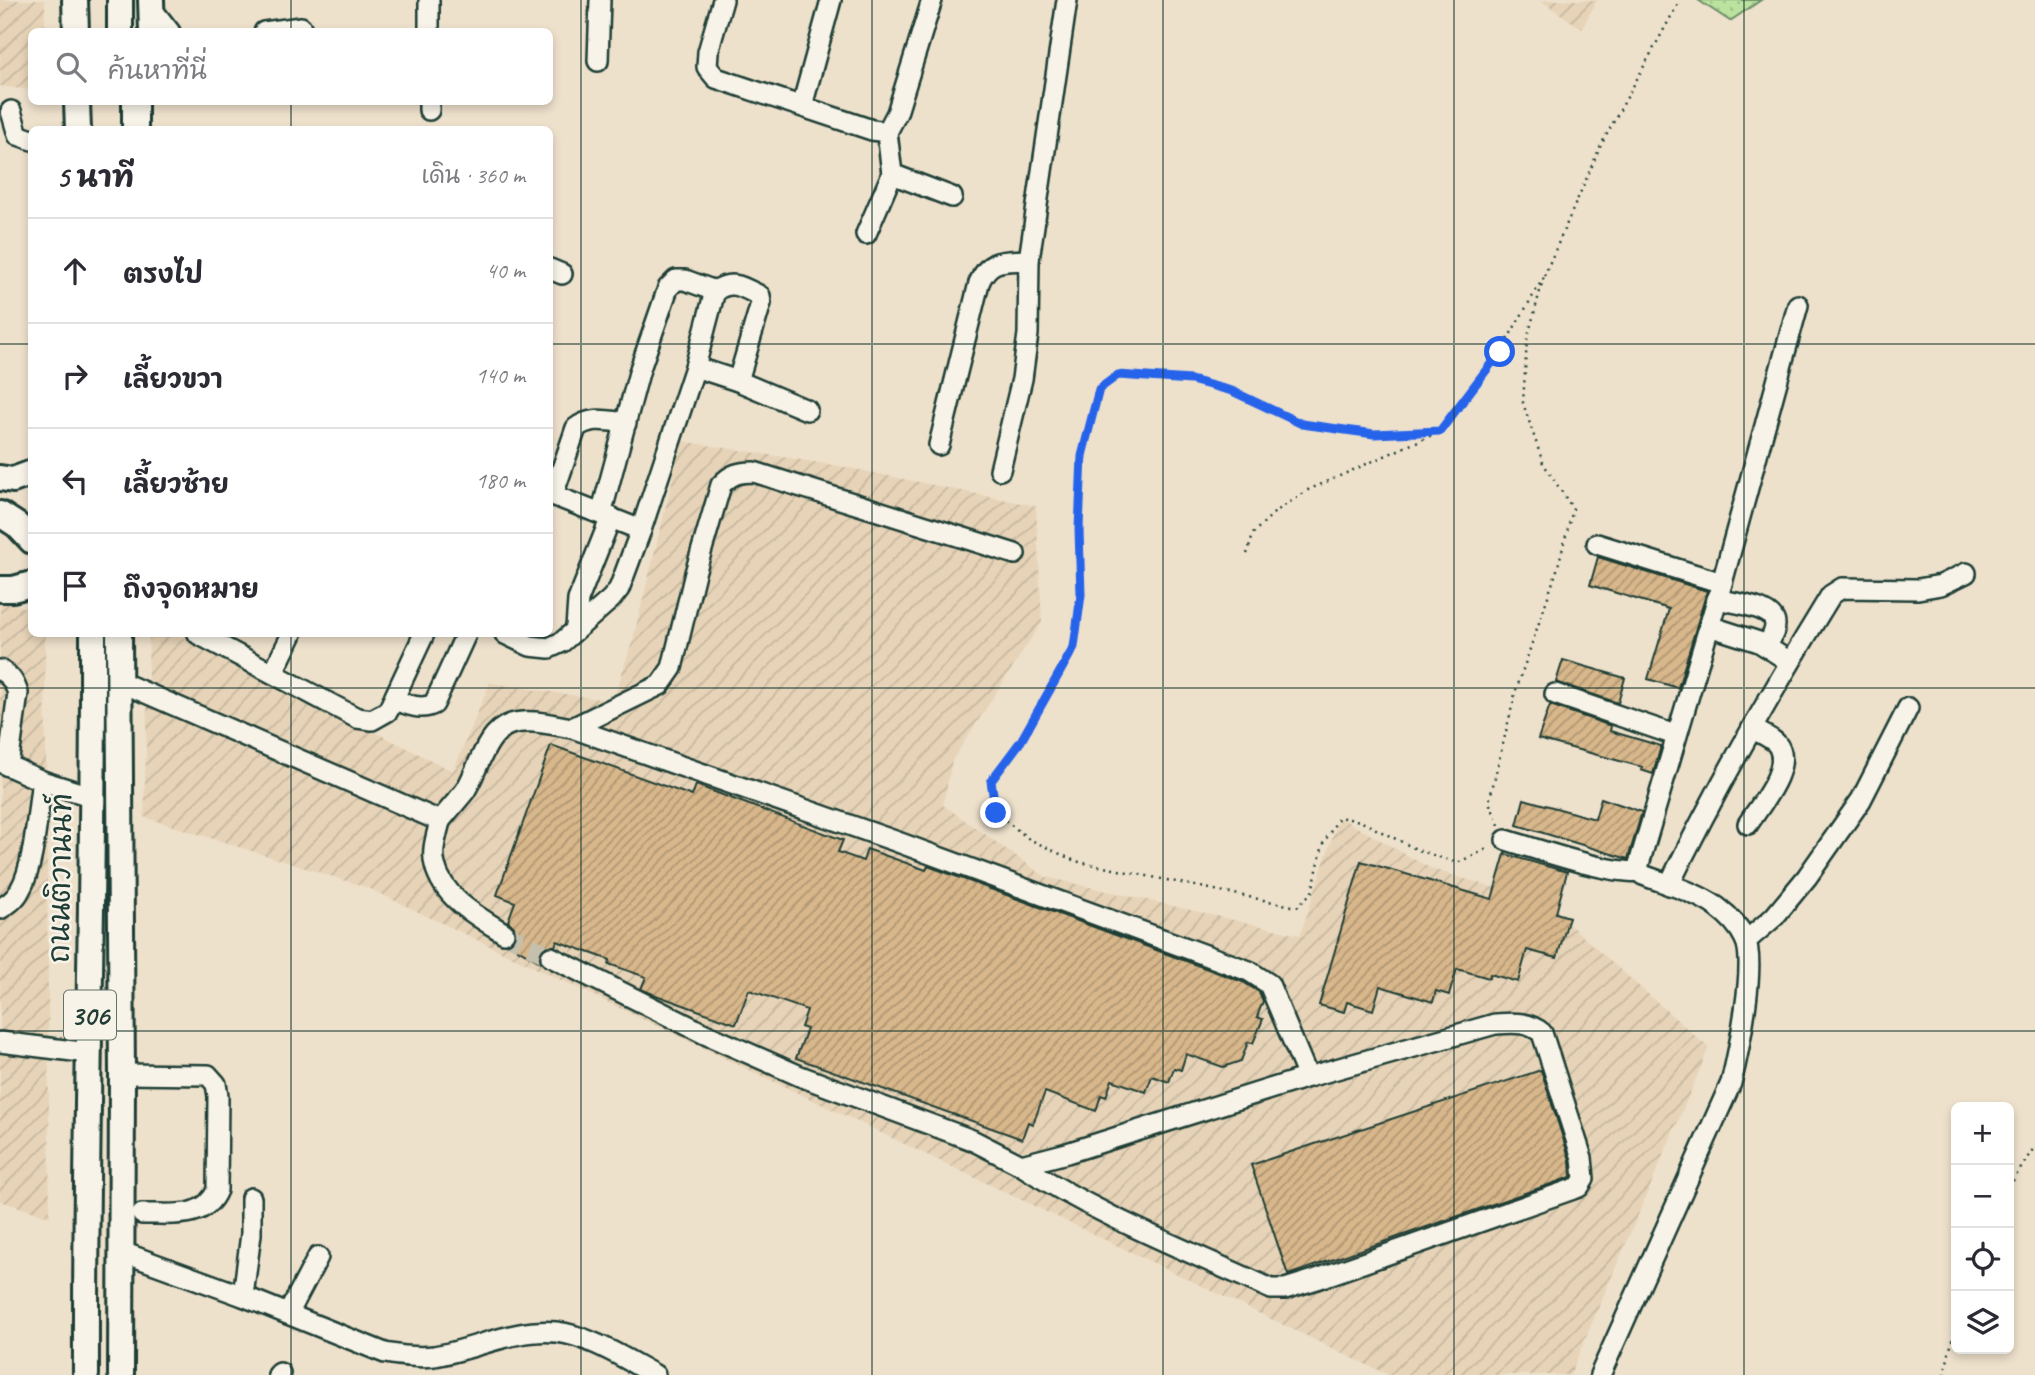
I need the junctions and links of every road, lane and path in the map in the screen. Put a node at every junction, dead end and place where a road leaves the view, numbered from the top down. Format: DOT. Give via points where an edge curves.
graph roads {
  1 [pos="75,0"];
  2 [pos="92,0"];
  3 [pos="120,0"];
  4 [pos="429,0"];
  5 [pos="600,0"];
  6 [pos="723,0"];
  7 [pos="831,0"];
  8 [pos="932,0"];
  9 [pos="1067,0"];
  10 [pos="1680,0"];
  11 [pos="140,18"];
  12 [pos="301,27"];
  13 [pos="76,28"];
  14 [pos="92,28"];
  15 [pos="161,28"];
  16 [pos="294,28"];
  17 [pos="429,28"];
  18 [pos="598,61"];
  19 [pos="78,105"];
  20 [pos="92,105"];
  21 [pos="120,105"];
  22 [pos="135,105"];
  23 [pos="152,105"];
  24 [pos="802,106"];
  25 [pos="11,111"];
  26 [pos="78,126"];
  27 [pos="92,126"];
  28 [pos="119,126"];
  29 [pos="135,126"];
  30 [pos="152,126"];
  31 [pos="887,132"];
  32 [pos="28,139"];
  33 [pos="892,174"];
  34 [pos="952,197"];
  35 [pos="866,233"];
  36 [pos="1029,260"];
  37 [pos="1544,276"];
  38 [pos="715,291"];
  39 [pos="1798,305"];
  40 [pos="695,368"];
  41 [pos="738,381"];
  42 [pos="807,410"];
  43 [pos="626,423"];
  44 [pos="1440,431"];
  45 [pos="939,444"];
  46 [pos="1000,470"];
  47 [pos="553,491"];
  48 [pos="553,494"];
  49 [pos="606,516"];
  50 [pos="641,530"];
  51 [pos="1597,544"];
  52 [pos="1015,554"];
  53 [pos="1247,554"];
  54 [pos="1966,573"];
  55 [pos="28,585"];
  56 [pos="0,589"];
  57 [pos="1720,591"];
  58 [pos="1709,626"];
  59 [pos="576,628"];
  60 [pos="119,637"];
  61 [pos="128,637"];
  62 [pos="210,637"];
  63 [pos="291,637"];
  64 [pos="423,637"];
  65 [pos="465,637"];
  66 [pos="511,637"];
  67 [pos="91,641"];
  68 [pos="1766,646"];
  69 [pos="1790,662"];
  70 [pos="0,670"];
  71 [pos="273,673"];
  72 [pos="123,683"];
  73 [pos="1555,694"];
  74 [pos="394,700"];
  75 [pos="1908,708"];
  76 [pos="572,728"];
  77 [pos="1752,728"];
  78 [pos="119,730"];
  79 [pos="1675,735"];
  80 [pos="4,764"];
  81 [pos="42,780"];
  82 [pos="93,797"];
  83 [pos="440,821"];
  84 [pos="1748,824"];
  85 [pos="1506,840"];
  86 [pos="1639,871"];
  87 [pos="1669,885"];
  88 [pos="0,909"];
  89 [pos="504,933"];
  90 [pos="1746,941"];
  91 [pos="551,957"];
  92 [pos="0,1042"];
  93 [pos="89,1053"];
  94 [pos="122,1074"];
  95 [pos="1308,1077"];
  96 [pos="2035,1146"];
  97 [pos="1021,1165"];
  98 [pos="2014,1179"];
  99 [pos="251,1198"];
  100 [pos="142,1214"];
  101 [pos="85,1252"];
  102 [pos="122,1252"];
  103 [pos="318,1258"];
  104 [pos="243,1296"];
  105 [pos="288,1314"];
  106 [pos="1951,1346"];
  107 [pos="630,1368"];
  108 [pos="86,1375"];
  109 [pos="121,1375"];
  110 [pos="655,1375"];
  111 [pos="1600,1375"];
  112 [pos="1944,1375"];
  1 -- 13 [label="main road"];
  2 -- 14 [label="main road"];
  3 -- 11 [label="main road"];
  4 -- 17 [label="street"];
  5 -- 18 [label="street"];
  6 -- 24 [label="street" via="707,67 716,78"];
  7 -- 24 [label="street"];
  8 -- 31 [label="street"];
  9 -- 36 [label="street"];
  10 -- 37 [label="path" via="1601,145"];
  11 -- 15 [label="street"];
  12 -- 16 [label="street"];
  19 -- 26 [label="main road"];
  20 -- 27 [label="main road"];
  21 -- 28 [label="main road"];
  22 -- 29 [label="main road"];
  23 -- 30 [label="main road"];
  24 -- 31 [label="street"];
  25 -- 32 [label="street" via="18,135"];
  31 -- 33 [label="street"];
  33 -- 34 [label="street"];
  33 -- 35 [label="street"];
  36 -- 45 [label="street" via="994,262 985,269"];
  36 -- 46 [label="street" via="1022,379"];
  37 -- 44 [label="path" via="1500,352"];
  37 -- 85 [label="path" via="1527,340 1523,403 1543,463 1573,509 1516,690 1489,802"];
  38 -- 40 [label="street"];
  38 -- 41 [label="street" via="737,284 760,296 761,311"];
  38 -- 43 [label="street" via="685,280 676,280 668,288"];
  39 -- 57 [label="street"];
  40 -- 41 [label="street"];
  40 -- 50 [label="street"];
  41 -- 42 [label="street"];
  43 -- 47 [label="street" via="595,419 576,428"];
  43 -- 49 [label="street"];
  44 -- 53 [label="path" via="1308,490 1254,532"];
  44 -- 85 [label="path" via="1374,434 1302,424 1232,391 1191,380 1118,375 1099,389 1082,456 1081,595 1074,647 1021,741 991,781 996,813 1029,839 1075,861 1297,907 1312,892 1323,844 1339,817 1360,821 1418,850 1457,863"];
  48 -- 49 [label="street"];
  49 -- 50 [label="street"];
  49 -- 59 [label="street" via="578,600"];
  50 -- 59 [label="street" via="619,589"];
  51 -- 57 [label="street"];
  52 -- 76 [label="street" via="754,472 739,472 721,485 672,668 660,685"];
  54 -- 69 [label="street" via="1918,589 1842,588 1831,594"];
  55 -- 56 [label="main road"];
  57 -- 58 [label="street"];
  57 -- 68 [label="street" via="1773,617 1774,631"];
  58 -- 68 [label="street"];
  58 -- 79 [label="street"];
  59 -- 66 [label="street" via="549,648"];
  60 -- 78 [label="main road, ถนนติวานนท์ / 306"];
  61 -- 72 [label="main road, ถนนติวานนท์ / 306"];
  62 -- 71 [label="street"];
  63 -- 71 [label="street"];
  64 -- 74 [label="street"];
  65 -- 74 [label="street" via="434,704 418,708"];
  67 -- 82 [label="main road, ถนนติวานนท์ / 306"];
  68 -- 69 [label="street"];
  69 -- 77 [label="street"];
  70 -- 80 [label="street" via="8,674 18,693"];
  71 -- 74 [label="street" via="357,718 380,717"];
  72 -- 78 [label="main road, ถนนติวานนท์ / 306"];
  72 -- 83 [label="street"];
  73 -- 79 [label="street"];
  75 -- 90 [label="street" via="1861,800 1807,877 1774,917"];
  76 -- 83 [label="street" via="510,724 484,751 466,789"];
  76 -- 95 [label="street" via="1249,971 1269,984"];
  77 -- 84 [label="street" via="1776,744 1782,757 1780,774"];
  77 -- 87 [label="street"];
  78 -- 94 [label="main road, ถนนติวานนท์ / 306"];
  79 -- 86 [label="street"];
  80 -- 81 [label="street"];
  81 -- 82 [label="street"];
  81 -- 88 [label="street" via="21,890"];
  82 -- 93 [label="main road, ถนนติวานนท์ / 306"];
  83 -- 89 [label="street" via="435,866 445,885 459,905"];
  85 -- 86 [label="street" via="1602,867"];
  86 -- 87 [label="street"];
  87 -- 90 [label="street" via="1715,905 1732,919"];
  90 -- 111 [label="street" via="1744,1017 1731,1083"];
  91 -- 97 [label="street" via="705,1034 800,1076 972,1140"];
  92 -- 93 [label="street"];
  93 -- 101 [label="main road, ถนนติวานนท์ / 306"];
  94 -- 100 [label="street" via="208,1075 219,1096 217,1190 212,1201 193,1213"];
  94 -- 102 [label="main road, ถนนติวานนท์ / 306"];
  95 -- 97 [label="street"];
  95 -- 97 [label="street" via="1495,1024 1534,1026 1542,1033 1582,1158 1583,1184 1317,1279 1271,1289 1100,1210"];
  96 -- 98 [label="path"];
  99 -- 104 [label="street"];
  101 -- 102 [label="main road"];
  101 -- 108 [label="main road, ถนนติวานนท์ / 306"];
  102 -- 104 [label="street"];
  102 -- 109 [label="main road, ถนนติวานนท์ / 306"];
  103 -- 105 [label="street"];
  104 -- 105 [label="street"];
  105 -- 107 [label="street" via="385,1353 409,1357 434,1356 530,1332 557,1332 579,1337"];
  106 -- 112 [label="path"];
  107 -- 110 [label="street"];
}
